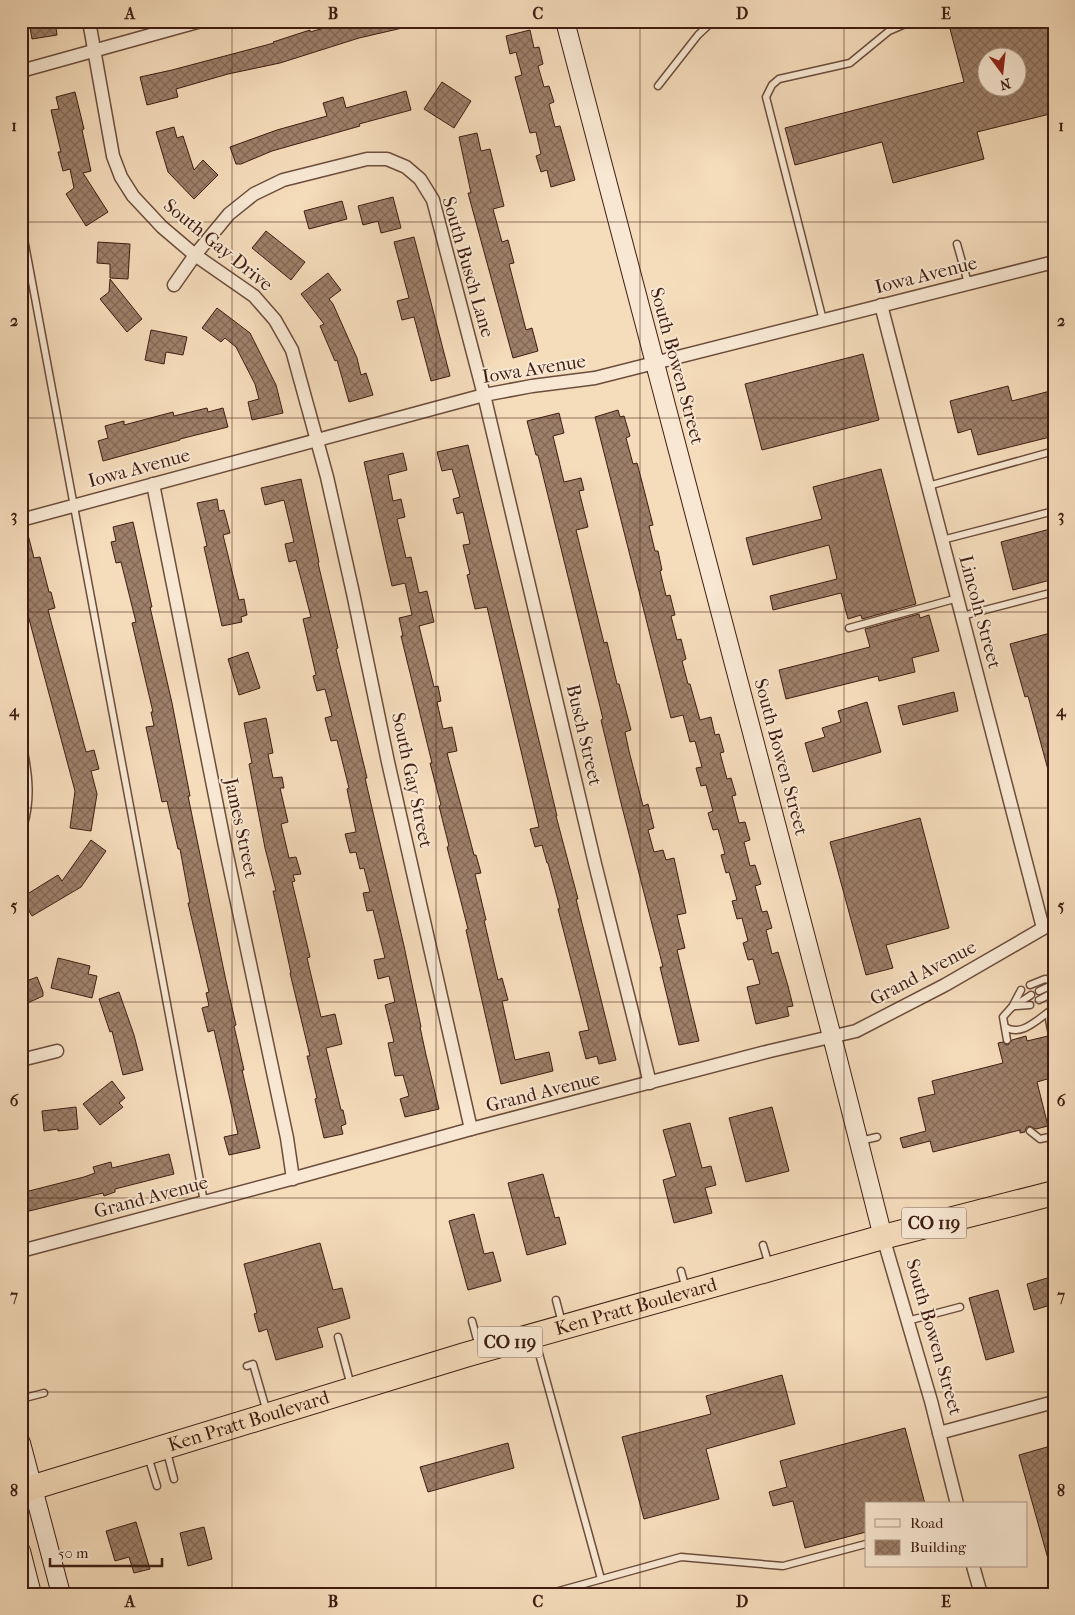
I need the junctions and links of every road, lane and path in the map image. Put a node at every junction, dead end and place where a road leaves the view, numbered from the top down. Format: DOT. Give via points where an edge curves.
graph roads {
  1 [pos="89,21"];
  2 [pos="201,21"];
  3 [pos="565,21"];
  4 [pos="713,21"];
  5 [pos="912,21"];
  6 [pos="94,50"];
  7 [pos="21,70"];
  8 [pos="658,86"];
  9 [pos="21,223"];
  10 [pos="957,244"];
  11 [pos="195,255"];
  12 [pos="1054,262"];
  13 [pos="968,284"];
  14 [pos="174,285"];
  15 [pos="880,305"];
  16 [pos="823,320"];
  17 [pos="655,364"];
  18 [pos="484,395"];
  19 [pos="317,439"];
  20 [pos="1054,451"];
  21 [pos="153,484"];
  22 [pos="928,486"];
  23 [pos="75,505"];
  24 [pos="1054,511"];
  25 [pos="21,520"];
  26 [pos="942,540"];
  27 [pos="1054,592"];
  28 [pos="958,598"];
  29 [pos="962,616"];
  30 [pos="849,628"];
  31 [pos="21,752"];
  32 [pos="21,824"];
  33 [pos="1049,925"];
  34 [pos="1054,983"];
  35 [pos="1030,985"];
  36 [pos="1021,990"];
  37 [pos="1039,991"];
  38 [pos="1054,992"];
  39 [pos="1031,995"];
  40 [pos="1039,1000"];
  41 [pos="1030,1005"];
  42 [pos="1012,1007"];
  43 [pos="1052,1009"];
  44 [pos="1005,1027"];
  45 [pos="1052,1034"];
  46 [pos="832,1037"];
  47 [pos="1007,1040"];
  48 [pos="57,1052"];
  49 [pos="21,1060"];
  50 [pos="650,1083"];
  51 [pos="471,1129"];
  52 [pos="1030,1131"];
  53 [pos="1054,1136"];
  54 [pos="877,1137"];
  55 [pos="859,1142"];
  56 [pos="293,1179"];
  57 [pos="1054,1193"];
  58 [pos="204,1202"];
  59 [pos="882,1237"];
  60 [pos="763,1246"];
  61 [pos="21,1251"];
  62 [pos="770,1269"];
  63 [pos="556,1300"];
  64 [pos="960,1307"];
  65 [pos="472,1321"];
  66 [pos="907,1321"];
  67 [pos="563,1327"];
  68 [pos="534,1335"];
  69 [pos="338,1337"];
  70 [pos="480,1350"];
  71 [pos="246,1366"];
  72 [pos="352,1389"];
  73 [pos="44,1393"];
  74 [pos="21,1399"];
  75 [pos="1054,1402"];
  76 [pos="268,1415"];
  77 [pos="939,1433"];
  78 [pos="21,1444"];
  79 [pos="157,1450"];
  80 [pos="174,1480"];
  81 [pos="157,1486"];
  82 [pos="27,1489"];
  83 [pos="956,1502"];
  84 [pos="865,1544"];
  85 [pos="21,1551"];
  86 [pos="974,1568"];
  87 [pos="601,1579"];
  88 [pos="32,1594"];
  89 [pos="61,1594"];
  90 [pos="548,1594"];
  91 [pos="981,1594"];
  1 -- 6 [label="street, South Gay Drive"];
  2 -- 6 [label="street"];
  3 -- 17 [label="street, South Bowen Street"];
  4 -- 8 [label="lane"];
  5 -- 16 [label="lane" via="889,31 850,63 779,80 772,85 766,97"];
  6 -- 7 [label="street"];
  6 -- 11 [label="street, South Gay Drive" via="113,156 121,177 132,196"];
  9 -- 23 [label="lane"];
  10 -- 13 [label="lane"];
  11 -- 14 [label="street, South Busch Lane"];
  11 -- 18 [label="street, South Busch Lane" via="229,214 254,194 283,180 367,159 388,160 406,166 420,179 433,200"];
  11 -- 19 [label="street, South Gay Drive" via="254,296 275,320 292,350"];
  12 -- 13 [label="street, Iowa Avenue"];
  13 -- 15 [label="street, Iowa Avenue"];
  15 -- 16 [label="street, Iowa Avenue"];
  15 -- 22 [label="street, Lincoln Street"];
  16 -- 17 [label="street, Iowa Avenue"];
  17 -- 18 [label="street, Iowa Avenue" via="595,378"];
  17 -- 46 [label="street, South Bowen Street"];
  18 -- 19 [label="street, Iowa Avenue"];
  18 -- 50 [label="street, Busch Street"];
  19 -- 21 [label="street, Iowa Avenue"];
  19 -- 51 [label="street, South Gay Street"];
  20 -- 22 [label="lane"];
  21 -- 23 [label="street, Iowa Avenue"];
  21 -- 56 [label="street, James Street"];
  22 -- 26 [label="street, Lincoln Street"];
  23 -- 25 [label="street, Iowa Avenue"];
  23 -- 58 [label="lane"];
  24 -- 26 [label="lane"];
  26 -- 28 [label="street, Lincoln Street"];
  27 -- 29 [label="lane"];
  28 -- 29 [label="street, Lincoln Street"];
  28 -- 30 [label="lane"];
  29 -- 33 [label="street, Lincoln Street"];
  31 -- 32 [label="street" via="26,775 26,804"];
  33 -- 46 [label="street, Grand Avenue" via="945,985 856,1031"];
  34 -- 35 [label="lane" via="1045,979"];
  34 -- 37 [label="lane"];
  36 -- 42 [label="lane"];
  38 -- 40 [label="lane"];
  39 -- 42 [label="lane"];
  41 -- 42 [label="lane"];
  42 -- 44 [label="lane" via="1003,1017"];
  43 -- 44 [label="lane" via="1019,1030"];
  43 -- 45 [label="lane" via="1048,1016"];
  44 -- 47 [label="lane"];
  46 -- 50 [label="street, Grand Avenue"];
  46 -- 55 [label="street, South Bowen Street"];
  48 -- 49 [label="street"];
  50 -- 51 [label="street, Grand Avenue"];
  51 -- 56 [label="street, Grand Avenue"];
  52 -- 53 [label="lane" via="1040,1139"];
  54 -- 55 [label="lane"];
  55 -- 59 [label="street, South Bowen Street"];
  56 -- 58 [label="street, Grand Avenue"];
  57 -- 59 [label="highway, Ken Pratt Boulevard / CO 119"];
  58 -- 61 [label="street, Grand Avenue"];
  59 -- 62 [label="highway, Ken Pratt Boulevard / CO 119"];
  59 -- 66 [label="street, South Bowen Street"];
  60 -- 62 [label="lane"];
  62 -- 67 [label="highway, Ken Pratt Boulevard / CO 119" via="684,1281"];
  63 -- 67 [label="lane"];
  64 -- 66 [label="lane"];
  65 -- 70 [label="lane"];
  66 -- 77 [label="street, South Bowen Street"];
  67 -- 68 [label="highway, Ken Pratt Boulevard / CO 119"];
  68 -- 70 [label="highway, Ken Pratt Boulevard / CO 119"];
  68 -- 87 [label="lane"];
  69 -- 72 [label="lane"];
  70 -- 72 [label="highway, Ken Pratt Boulevard / CO 119"];
  71 -- 76 [label="lane" via="253,1364"];
  72 -- 76 [label="highway, Ken Pratt Boulevard / CO 119"];
  73 -- 74 [label="lane"];
  75 -- 77 [label="street"];
  76 -- 79 [label="highway, Ken Pratt Boulevard / CO 119"];
  77 -- 83 [label="street, South Bowen Street"];
  78 -- 82 [label="street"];
  79 -- 80 [label="lane"];
  79 -- 81 [label="lane"];
  79 -- 82 [label="highway, Ken Pratt Boulevard / CO 119"];
  82 -- 89 [label="street"];
  84 -- 87 [label="lane" via="783,1566 681,1557"];
  85 -- 88 [label="street"];
  86 -- 91 [label="street"];
  87 -- 90 [label="lane"];
}
